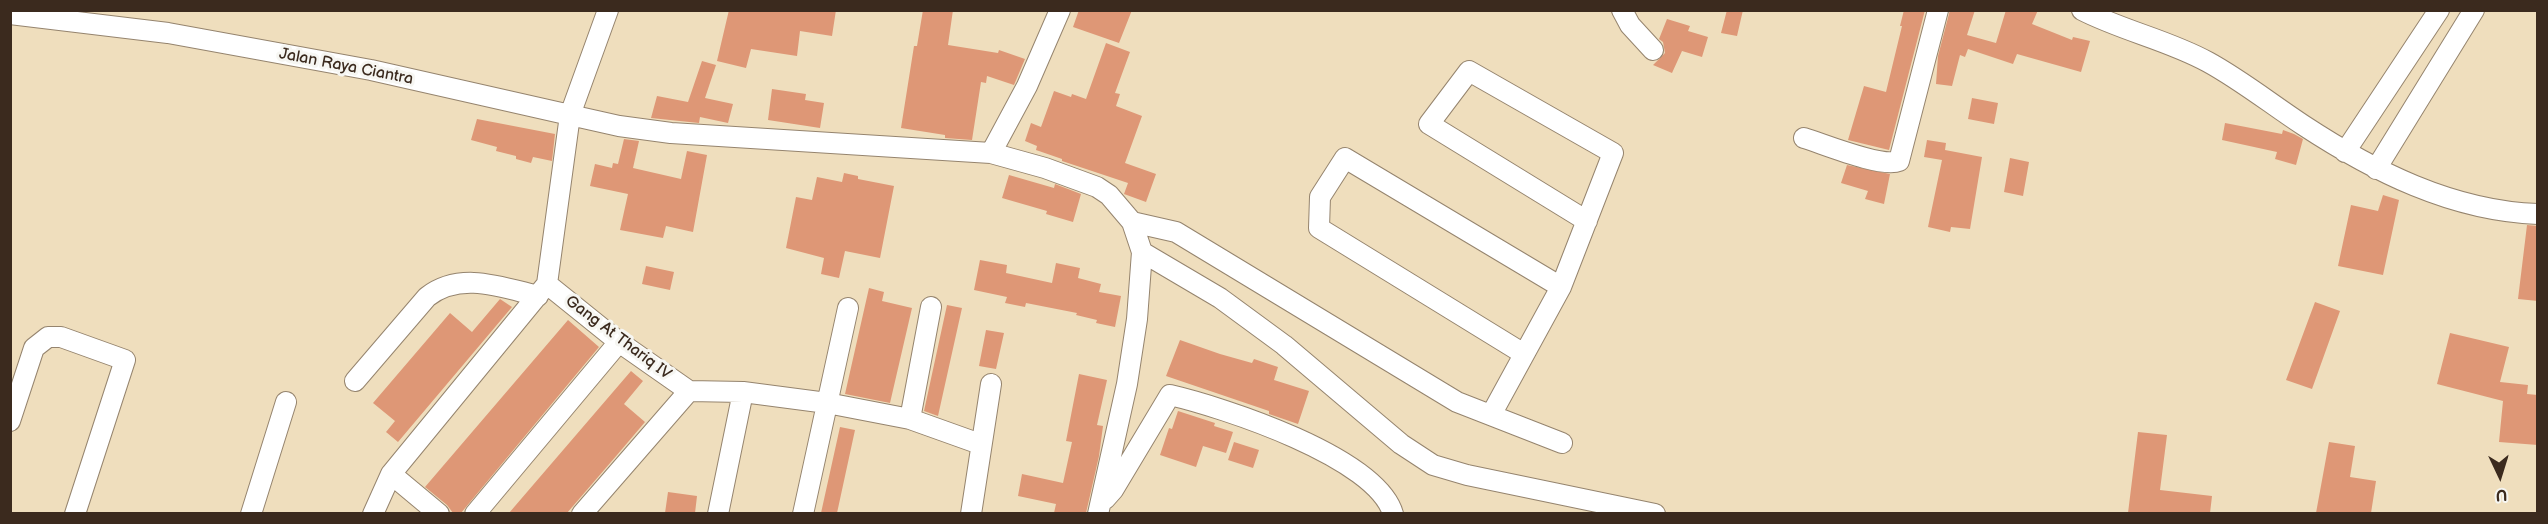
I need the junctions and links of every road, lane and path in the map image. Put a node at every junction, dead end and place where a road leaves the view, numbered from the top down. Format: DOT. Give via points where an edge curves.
graph roads {
  1 [pos="608,10"];
  2 [pos="1060,10"];
  3 [pos="1622,10"];
  4 [pos="1938,10"];
  5 [pos="2082,10"];
  6 [pos="2439,10"];
  7 [pos="2474,10"];
  8 [pos="10,14"];
  9 [pos="1653,50"];
  10 [pos="2385,93"];
  11 [pos="2413,110"];
  12 [pos="570,115"];
  13 [pos="1803,138"];
  14 [pos="2345,152"];
  15 [pos="991,153"];
  16 [pos="2376,169"];
  17 [pos="2538,214"];
  18 [pos="1587,221"];
  19 [pos="1132,222"];
  20 [pos="1142,252"];
  21 [pos="1561,287"];
  22 [pos="543,290"];
  23 [pos="931,307"];
  24 [pos="848,308"];
  25 [pos="619,342"];
  26 [pos="1524,354"];
  27 [pos="356,381"];
  28 [pos="991,384"];
  29 [pos="689,391"];
  30 [pos="743,392"];
  31 [pos="285,402"];
  32 [pos="827,403"];
  33 [pos="1491,415"];
  34 [pos="909,420"];
  35 [pos="10,421"];
  36 [pos="1562,443"];
  37 [pos="980,444"];
  38 [pos="391,474"];
  39 [pos="1099,510"];
  40 [pos="75,513"];
  41 [pos="251,513"];
  42 [pos="373,513"];
  43 [pos="440,513"];
  44 [pos="475,513"];
  45 [pos="582,513"];
  46 [pos="718,513"];
  47 [pos="803,513"];
  48 [pos="971,513"];
  49 [pos="1393,513"];
  50 [pos="1655,513"];
  1 -- 12 [label="street"];
  2 -- 15 [label="street" via="1027,86"];
  3 -- 9 [label="street"];
  4 -- 13 [label="street" via="1899,161 1889,163 1859,156"];
  5 -- 14 [label="street" via="2209,62"];
  6 -- 10 [label="street"];
  7 -- 11 [label="street"];
  8 -- 12 [label="street, Jalan Raya Ciantra" via="168,33 371,70"];
  10 -- 11 [label="street"];
  10 -- 14 [label="street"];
  11 -- 16 [label="street"];
  12 -- 15 [label="street, Jalan Raya Ciantra" via="671,133"];
  12 -- 22 [label="street"];
  14 -- 16 [label="street"];
  15 -- 19 [label="street, Jalan Raya Ciantra" via="1097,187"];
  16 -- 17 [label="street" via="2460,203 2509,213"];
  18 -- 18 [label="street" via="1429,124 1469,71 1613,153"];
  18 -- 21 [label="street"];
  19 -- 20 [label="street"];
  19 -- 33 [label="street" via="1176,232 1456,402"];
  20 -- 39 [label="street" via="1127,384"];
  20 -- 50 [label="street" via="1220,298 1284,345 1401,444 1433,465"];
  21 -- 26 [label="street"];
  21 -- 26 [label="street" via="1345,158 1320,197 1319,228"];
  22 -- 25 [label="street, Gang At Thariq IV"];
  22 -- 27 [label="street" via="482,282 438,289"];
  22 -- 38 [label="street"];
  23 -- 34 [label="street"];
  24 -- 32 [label="street"];
  25 -- 29 [label="street, Gang At Thariq IV"];
  25 -- 44 [label="street"];
  26 -- 33 [label="street"];
  28 -- 37 [label="street"];
  29 -- 30 [label="street"];
  29 -- 45 [label="street"];
  30 -- 32 [label="street"];
  30 -- 46 [label="street"];
  31 -- 41 [label="street"];
  32 -- 34 [label="street"];
  32 -- 47 [label="street"];
  33 -- 36 [label="street"];
  34 -- 37 [label="street"];
  35 -- 40 [label="street" via="34,348 42,340 61,337 125,360"];
  37 -- 48 [label="street"];
  38 -- 42 [label="street"];
  38 -- 43 [label="street"];
  39 -- 49 [label="street" via="1170,395 1201,402 1333,455 1372,486"];
}
